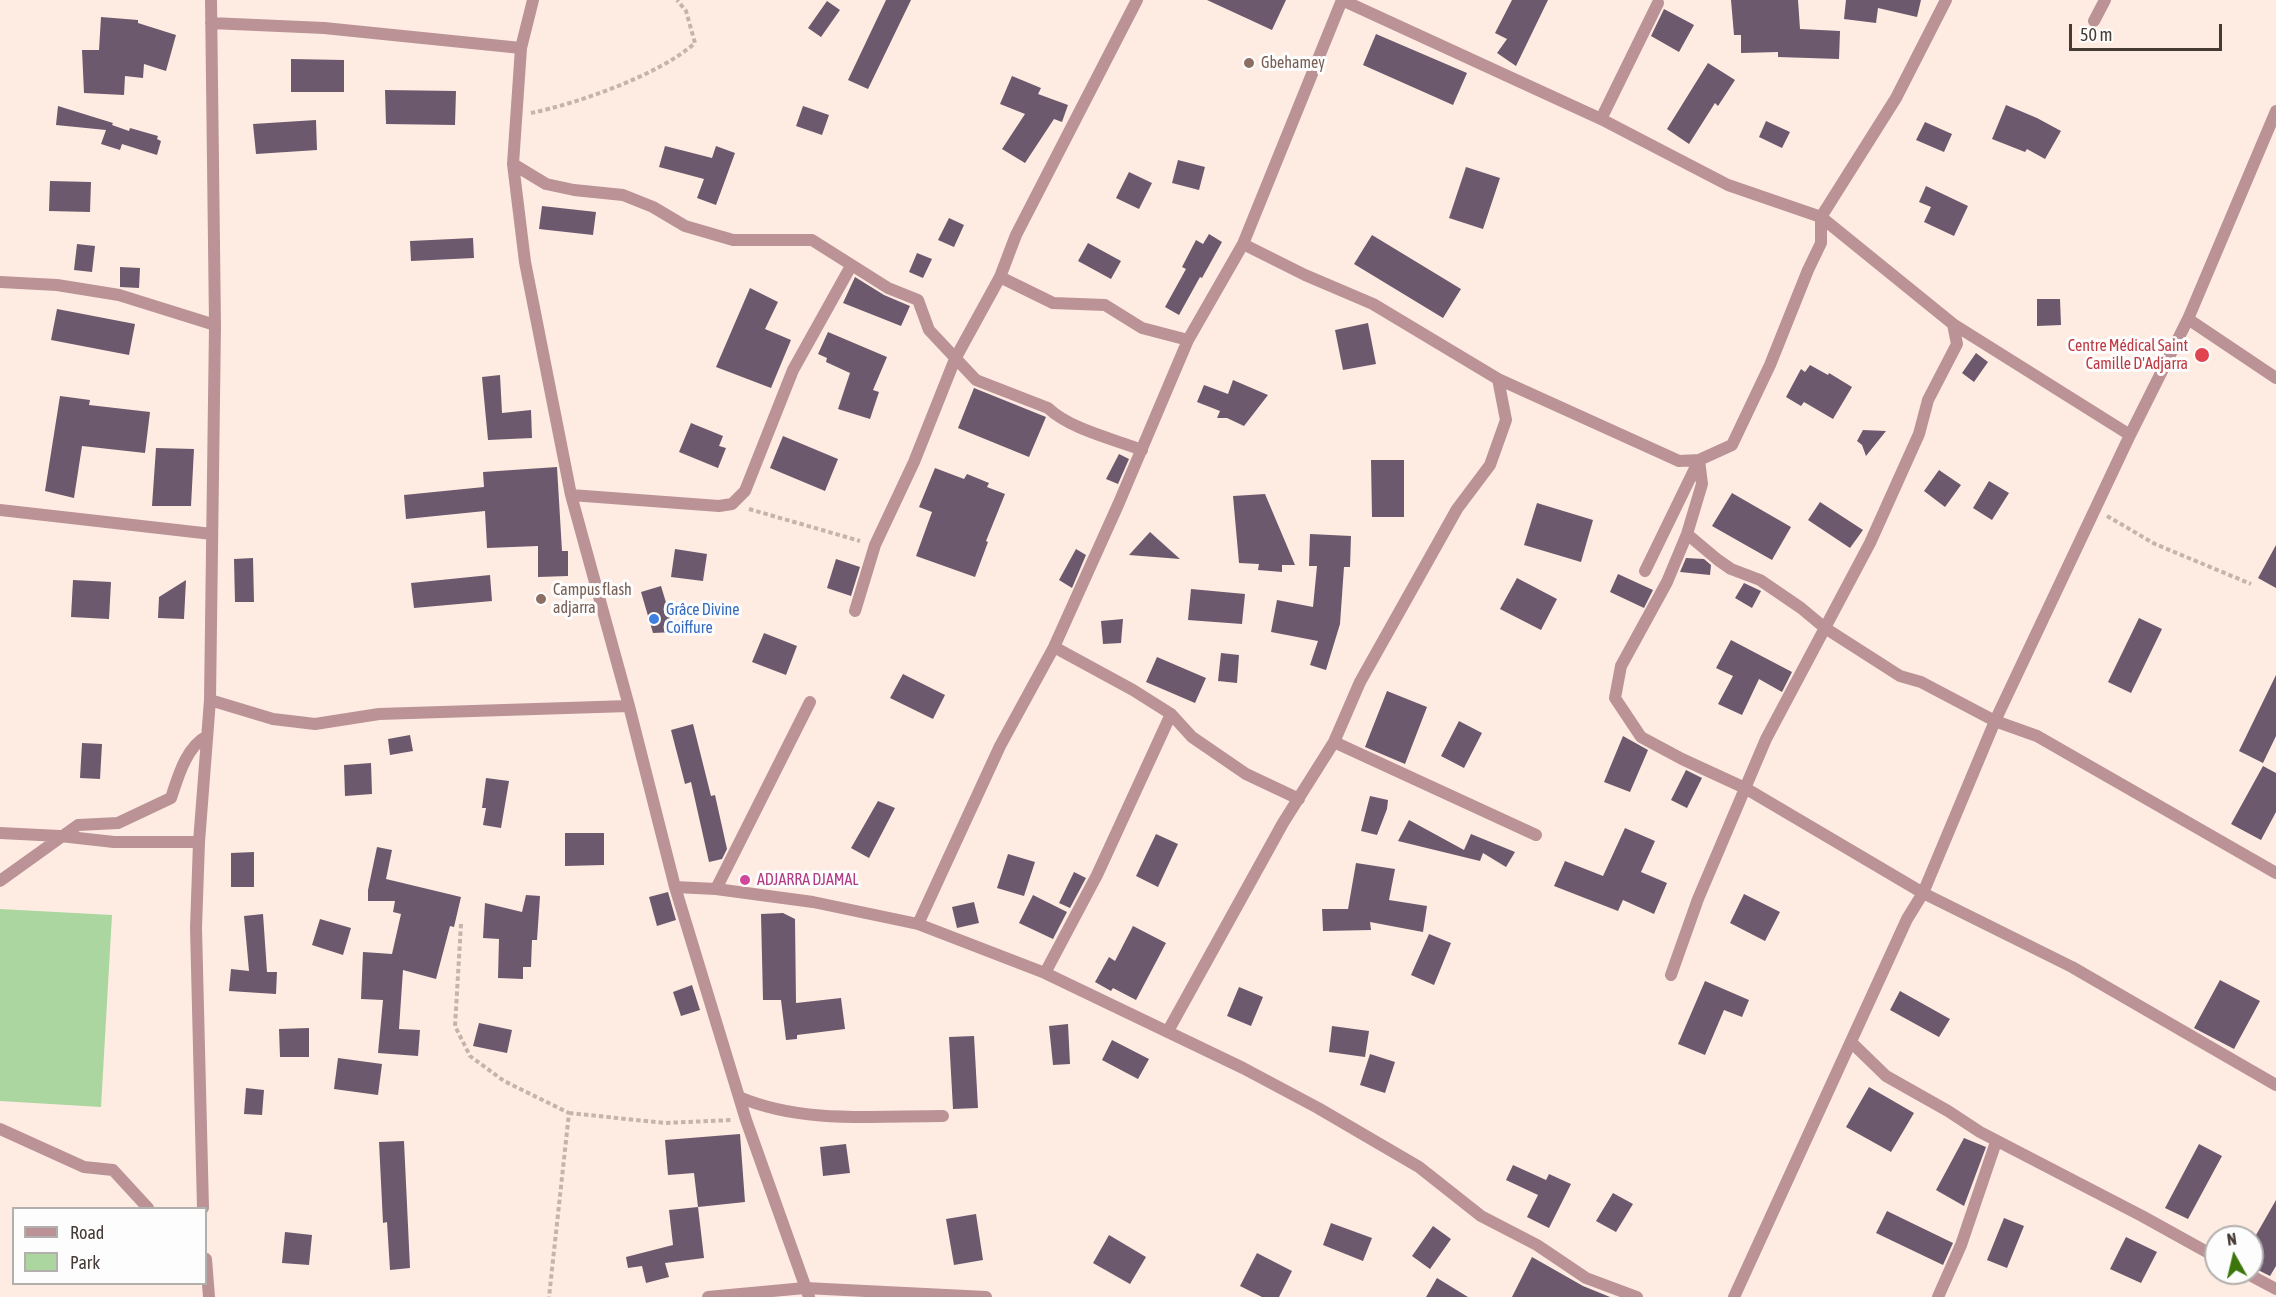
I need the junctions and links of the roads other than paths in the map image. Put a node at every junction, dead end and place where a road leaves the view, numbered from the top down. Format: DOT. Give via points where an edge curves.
graph roads {
  1 [pos="211,0"];
  2 [pos="532,0"];
  3 [pos="1137,0"];
  4 [pos="1342,0"];
  5 [pos="1946,0"];
  6 [pos="2105,0"];
  7 [pos="1658,3"];
  8 [pos="2094,21"];
  9 [pos="211,23"];
  10 [pos="521,48"];
  11 [pos="2276,111"];
  12 [pos="1601,119"];
  13 [pos="513,164"];
  14 [pos="1821,217"];
  15 [pos="1243,244"];
  16 [pos="851,266"];
  17 [pos="999,277"];
  18 [pos="0,282"];
  19 [pos="2188,319"];
  20 [pos="1953,324"];
  21 [pos="215,325"];
  22 [pos="1188,340"];
  23 [pos="955,359"];
  24 [pos="2276,378"];
  25 [pos="1498,379"];
  26 [pos="2130,435"];
  27 [pos="1142,450"];
  28 [pos="1698,460"];
  29 [pos="571,495"];
  30 [pos="0,510"];
  31 [pos="212,534"];
  32 [pos="1687,534"];
  33 [pos="1645,571"];
  34 [pos="855,611"];
  35 [pos="1825,628"];
  36 [pos="1054,647"];
  37 [pos="210,700"];
  38 [pos="810,702"];
  39 [pos="629,706"];
  40 [pos="1171,714"];
  41 [pos="1995,721"];
  42 [pos="207,736"];
  43 [pos="1334,742"];
  44 [pos="1745,788"];
  45 [pos="1299,799"];
  46 [pos="0,833"];
  47 [pos="1536,835"];
  48 [pos="60,836"];
  49 [pos="199,842"];
  50 [pos="2276,873"];
  51 [pos="0,881"];
  52 [pos="675,887"];
  53 [pos="716,889"];
  54 [pos="1923,893"];
  55 [pos="918,924"];
  56 [pos="1045,973"];
  57 [pos="1671,975"];
  58 [pos="1168,1031"];
  59 [pos="1852,1043"];
  60 [pos="2276,1085"];
  61 [pos="739,1097"];
  62 [pos="943,1116"];
  63 [pos="0,1129"];
  64 [pos="1996,1142"];
  65 [pos="146,1207"];
  66 [pos="203,1207"];
  67 [pos="2204,1250"];
  68 [pos="207,1272"];
  69 [pos="807,1292"];
  70 [pos="209,1297"];
  71 [pos="708,1297"];
  72 [pos="986,1297"];
  73 [pos="1637,1297"];
  74 [pos="1734,1297"];
  75 [pos="1938,1297"];
  1 -- 9 [label="street"];
  2 -- 10 [label="street"];
  3 -- 17 [label="street" via="1016,235"];
  4 -- 12 [label="street"];
  4 -- 15 [label="street"];
  5 -- 14 [label="street" via="1896,98"];
  6 -- 8 [label="street"];
  7 -- 12 [label="street"];
  9 -- 10 [label="street" via="324,28"];
  9 -- 21 [label="street"];
  10 -- 13 [label="street"];
  11 -- 19 [label="street"];
  12 -- 14 [label="street" via="1728,185"];
  13 -- 16 [label="street" via="546,184 623,195 685,225 733,240 812,240"];
  13 -- 29 [label="street" via="525,262"];
  14 -- 20 [label="street"];
  14 -- 28 [label="street" via="1821,243 1732,445"];
  15 -- 22 [label="street"];
  15 -- 25 [label="street" via="1372,304"];
  16 -- 23 [label="street" via="918,300 929,330"];
  16 -- 29 [label="street" via="793,370 745,491 732,504"];
  17 -- 22 [label="street" via="1053,303 1105,305 1142,328"];
  17 -- 23 [label="street"];
  18 -- 21 [label="street" via="57,285 119,295"];
  19 -- 24 [label="street"];
  19 -- 26 [label="street"];
  20 -- 26 [label="street"];
  20 -- 35 [label="street" via="1957,344 1928,400 1919,434 1870,543"];
  21 -- 31 [label="street"];
  22 -- 27 [label="street"];
  23 -- 27 [label="street" via="976,380"];
  23 -- 34 [label="street" via="914,462 875,545"];
  25 -- 28 [label="street" via="1679,461"];
  25 -- 43 [label="street" via="1506,420 1490,465 1457,509 1360,682"];
  26 -- 41 [label="street"];
  27 -- 36 [label="street"];
  28 -- 32 [label="street" via="1702,484"];
  28 -- 33 [label="street"];
  29 -- 39 [label="street"];
  30 -- 31 [label="street"];
  31 -- 37 [label="street"];
  32 -- 35 [label="street" via="1718,560 1760,580"];
  32 -- 44 [label="street" via="1667,582 1621,666 1615,698 1641,737"];
  35 -- 41 [label="street" via="1900,676 1921,682"];
  35 -- 44 [label="street" via="1766,739"];
  36 -- 40 [label="street"];
  36 -- 55 [label="street" via="1000,746"];
  37 -- 39 [label="street" via="273,719 315,724 380,714"];
  37 -- 42 [label="street"];
  38 -- 53 [label="street"];
  39 -- 52 [label="street"];
  40 -- 45 [label="street" via="1192,737 1246,774"];
  40 -- 56 [label="street" via="1097,875"];
  41 -- 50 [label="street" via="2037,736"];
  41 -- 54 [label="street"];
  42 -- 48 [label="street" via="182,764 171,798 118,823 78,825"];
  42 -- 49 [label="street"];
  43 -- 45 [label="street"];
  43 -- 47 [label="street"];
  44 -- 54 [label="street"];
  44 -- 57 [label="street"];
  45 -- 58 [label="street"];
  46 -- 48 [label="street"];
  48 -- 49 [label="street" via="114,842"];
  48 -- 51 [label="street"];
  49 -- 66 [label="street" via="196,928"];
  52 -- 53 [label="street"];
  52 -- 61 [label="street"];
  53 -- 55 [label="street" via="813,902"];
  54 -- 59 [label="street"];
  54 -- 60 [label="street" via="2072,967"];
  55 -- 56 [label="street"];
  56 -- 58 [label="street"];
  58 -- 73 [label="street" via="1318,1108 1419,1167 1480,1216 1537,1245 1586,1278"];
  59 -- 64 [label="street" via="1886,1076"];
  59 -- 74 [label="street"];
  61 -- 62 [label="street" via="776,1110 818,1116"];
  61 -- 69 [label="street"];
  63 -- 65 [label="street" via="84,1167 112,1170"];
  64 -- 67 [label="street"];
  64 -- 75 [label="street" via="1961,1245"];
  68 -- 70 [label="street"];
  69 -- 71 [label="street"];
  69 -- 72 [label="street"];
}
